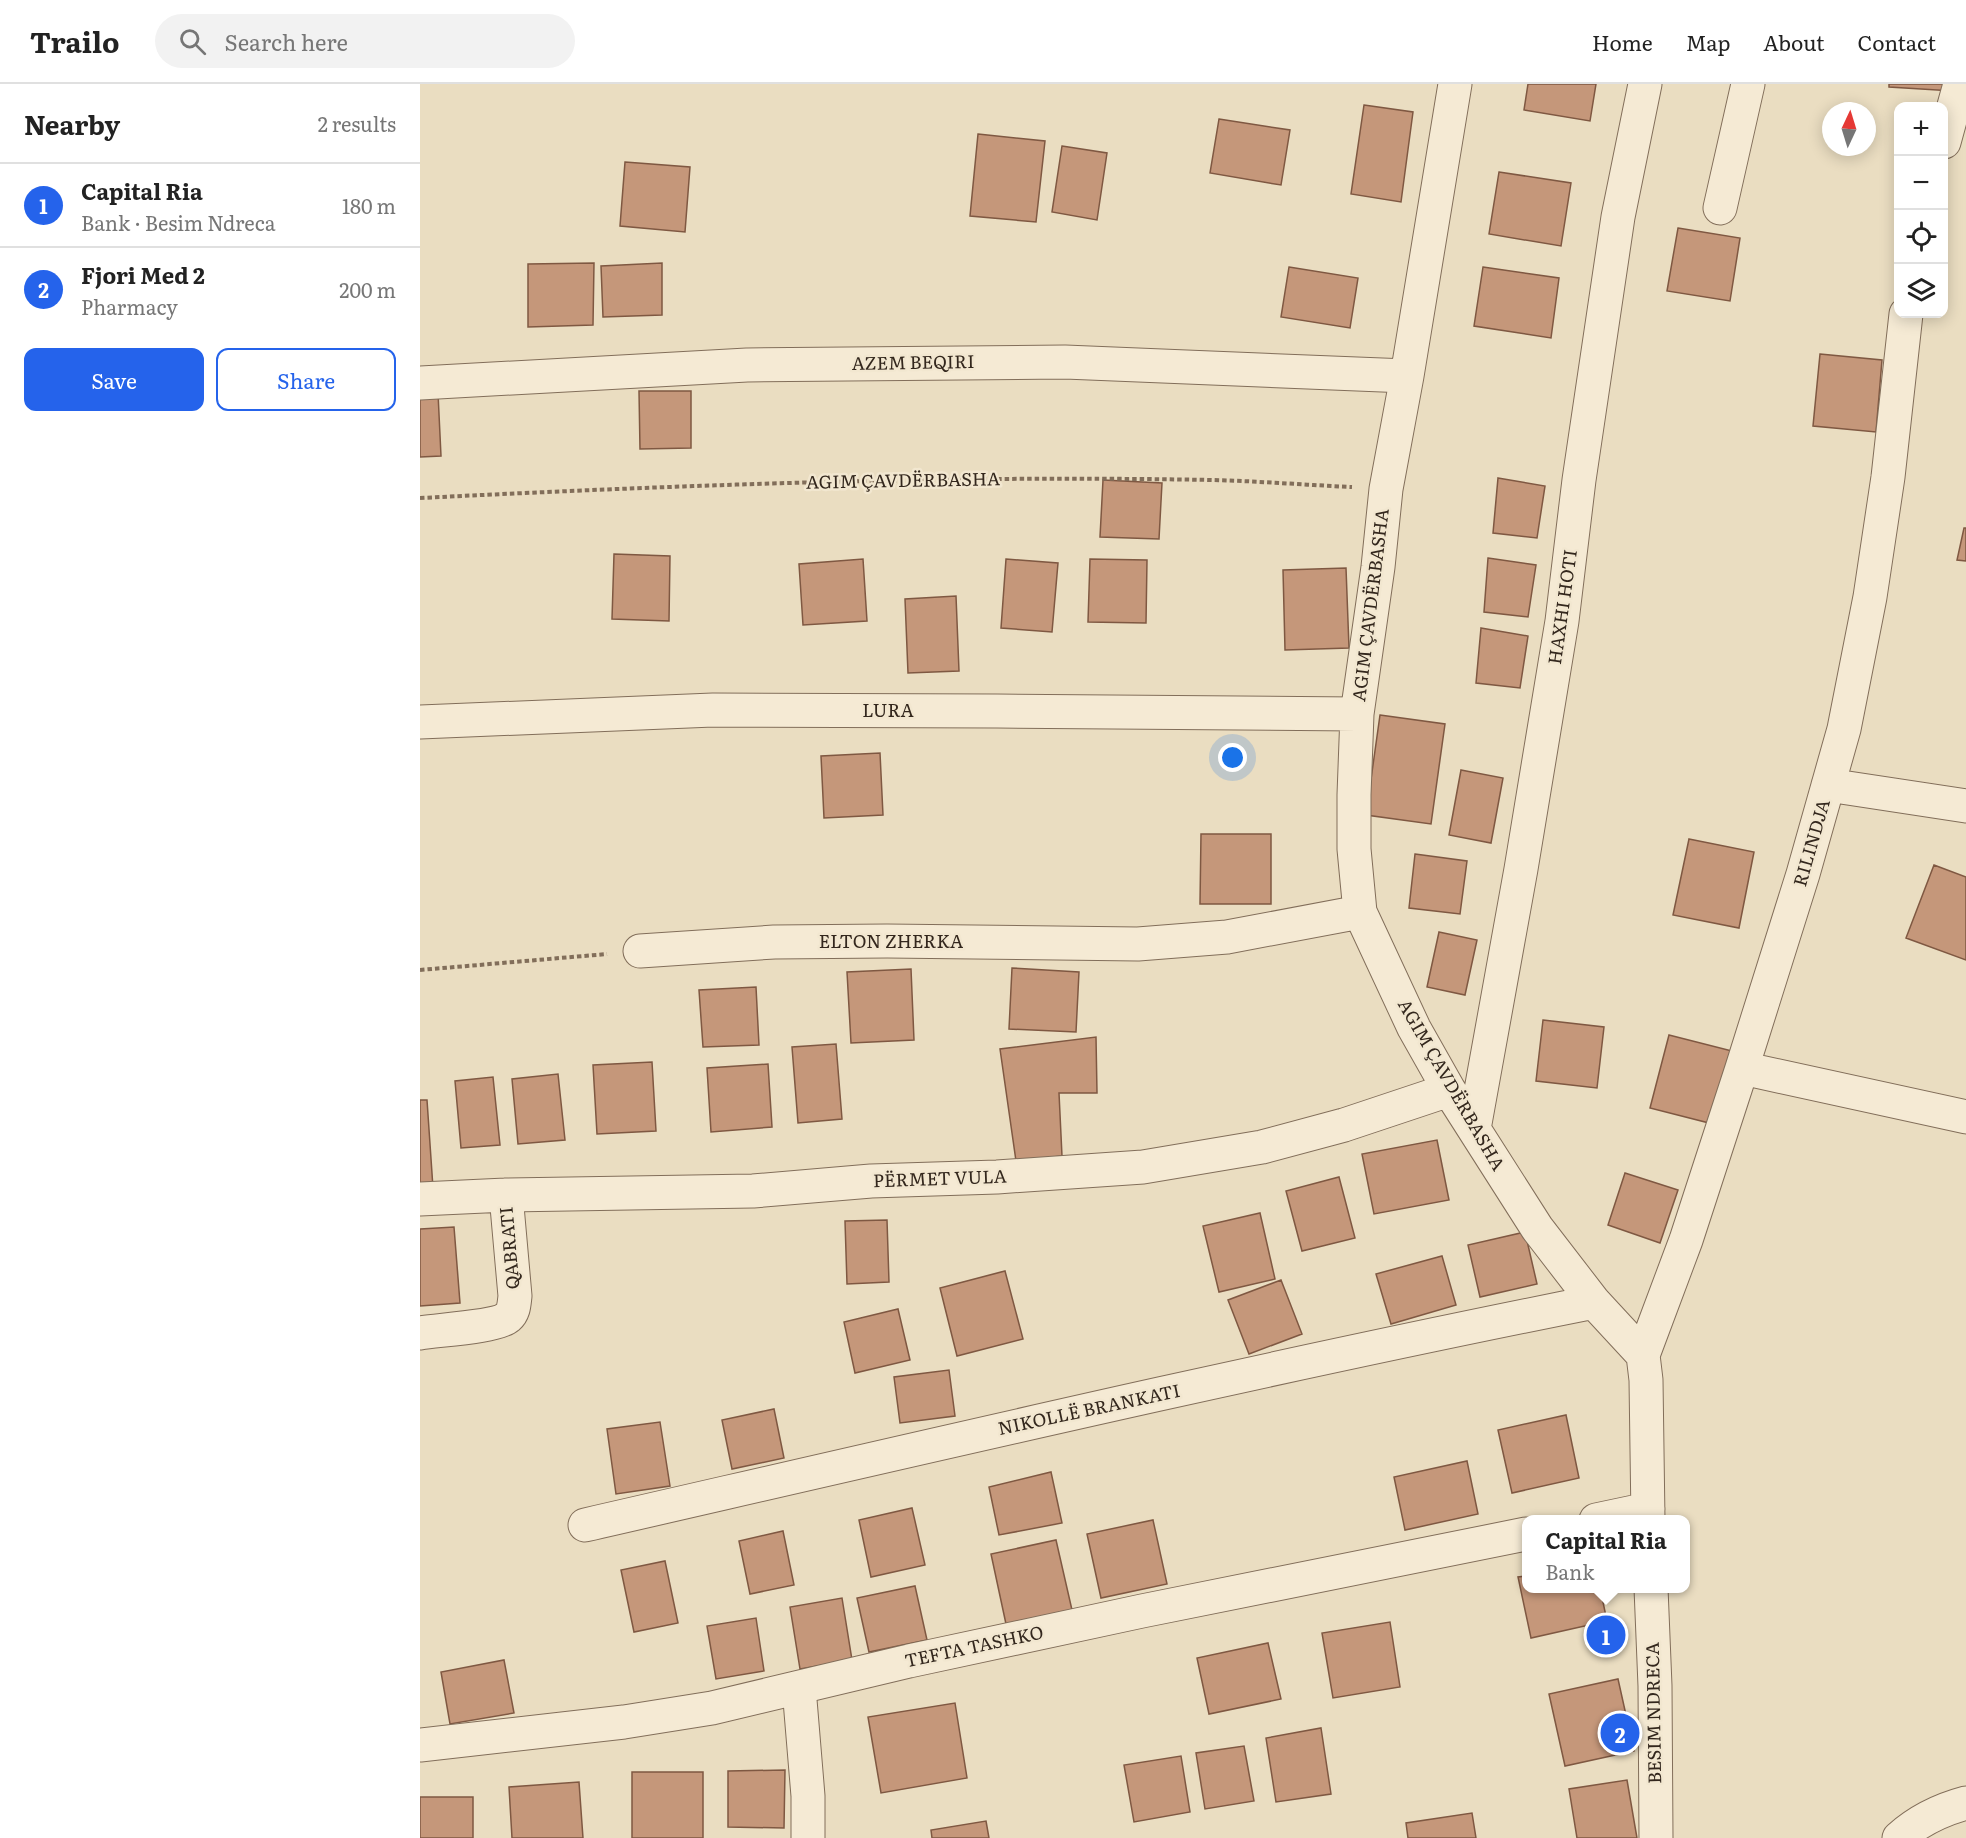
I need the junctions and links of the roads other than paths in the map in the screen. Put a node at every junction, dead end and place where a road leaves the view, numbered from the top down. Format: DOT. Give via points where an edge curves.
graph roads {
  1 [pos="1455,84"];
  2 [pos="1645,84"];
  3 [pos="1748,84"];
  4 [pos="1960,84"];
  5 [pos="1948,128"];
  6 [pos="1720,208"];
  7 [pos="1906,318"];
  8 [pos="1407,376"];
  9 [pos="420,382"];
  10 [pos="1357,714"];
  11 [pos="420,722"];
  12 [pos="1828,785"];
  13 [pos="1966,806"];
  14 [pos="1360,912"];
  15 [pos="640,951"];
  16 [pos="1742,1068"];
  17 [pos="1449,1090"];
  18 [pos="1966,1117"];
  19 [pos="1474,1129"];
  20 [pos="506,1195"];
  21 [pos="420,1199"];
  22 [pos="1594,1302"];
  23 [pos="420,1333"];
  24 [pos="1643,1355"];
  25 [pos="1648,1514"];
  26 [pos="585,1525"];
  27 [pos="1522,1535"];
  28 [pos="1651,1593"];
  29 [pos="799,1688"];
  30 [pos="420,1745"];
  31 [pos="1966,1803"];
  32 [pos="808,1838"];
  33 [pos="1656,1838"];
  34 [pos="1899,1838"];
  1 -- 8 [label="street, AGIM ÇAVDËRBASHA"];
  2 -- 19 [label="street, HAXHI HOTI" via="1618,217 1562,621"];
  3 -- 6 [label="street"];
  4 -- 5 [label="street"];
  7 -- 12 [label="street, RILINDJA" via="1870,597 1844,729"];
  8 -- 9 [label="street, AZEM BEQIRI" via="1054,362 747,365"];
  8 -- 10 [label="street, AGIM ÇAVDËRBASHA" via="1386,489"];
  10 -- 11 [label="street, LURA" via="713,710"];
  10 -- 14 [label="street, AGIM ÇAVDËRBASHA" via="1354,849"];
  12 -- 13 [label="street"];
  12 -- 16 [label="street, RILINDJA"];
  14 -- 15 [label="street, ELTON ZHERKA" via="1227,937 1138,944 774,942"];
  14 -- 17 [label="street, AGIM ÇAVDËRBASHA" via="1414,1028"];
  16 -- 18 [label="street"];
  16 -- 24 [label="street, RILINDJA" via="1686,1240"];
  17 -- 19 [label="street, AGIM ÇAVDËRBASHA"];
  17 -- 20 [label="street, PËRMET VULA" via="1262,1147 1143,1167 753,1191"];
  19 -- 22 [label="street, AGIM ÇAVDËRBASHA" via="1537,1228"];
  20 -- 21 [label="street, PËRMET VULA"];
  20 -- 23 [label="street, QABRATI" via="514,1309 507,1318 495,1323"];
  22 -- 24 [label="street, AGIM ÇAVDËRBASHA"];
  22 -- 26 [label="street, NIKOLLË BRANKATI" via="1004,1428"];
  24 -- 25 [label="street"];
  27 -- 29 [label="street, TEFTA TASHKO" via="909,1660"];
  28 -- 33 [label="street, BESIM NDRECA"];
  29 -- 30 [label="street, TEFTA TASHKO" via="624,1722"];
  29 -- 32 [label="street"];
  31 -- 34 [label="street" via="1945,1808"];
}
